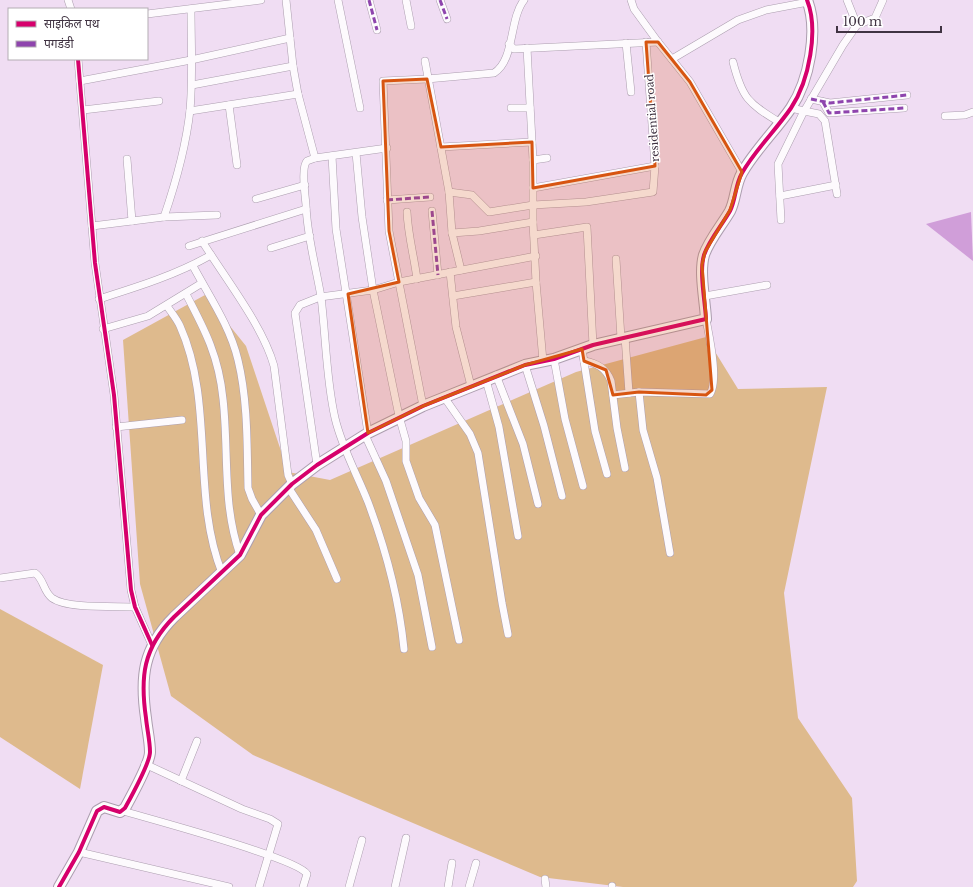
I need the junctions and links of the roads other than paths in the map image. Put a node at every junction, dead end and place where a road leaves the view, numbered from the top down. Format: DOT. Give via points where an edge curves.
graph roads {
  1 [pos="261,0"];
  2 [pos="286,0"];
  3 [pos="338,0"];
  4 [pos="369,0"];
  5 [pos="406,0"];
  6 [pos="440,0"];
  7 [pos="524,0"];
  8 [pos="847,0"];
  9 [pos="883,0"];
  10 [pos="634,1"];
  11 [pos="807,1"];
  12 [pos="204,4"];
  13 [pos="191,9"];
  14 [pos="148,14"];
  15 [pos="447,19"];
  16 [pos="857,25"];
  17 [pos="411,26"];
  18 [pos="377,30"];
  19 [pos="290,38"];
  20 [pos="646,42"];
  21 [pos="658,42"];
  22 [pos="626,43"];
  23 [pos="509,44"];
  24 [pos="527,48"];
  25 [pos="672,59"];
  26 [pos="78,60"];
  27 [pos="191,60"];
  28 [pos="425,62"];
  29 [pos="733,62"];
  30 [pos="293,66"];
  31 [pos="427,79"];
  32 [pos="80,81"];
  33 [pos="192,85"];
  34 [pos="631,92"];
  35 [pos="298,94"];
  36 [pos="907,95"];
  37 [pos="811,99"];
  38 [pos="159,101"];
  39 [pos="823,102"];
  40 [pos="229,105"];
  41 [pos="360,108"];
  42 [pos="511,108"];
  43 [pos="530,108"];
  44 [pos="791,108"];
  45 [pos="904,108"];
  46 [pos="83,110"];
  47 [pos="190,111"];
  48 [pos="804,111"];
  49 [pos="973,112"];
  50 [pos="945,116"];
  51 [pos="779,122"];
  52 [pos="532,142"];
  53 [pos="441,147"];
  54 [pos="387,148"];
  55 [pos="356,153"];
  56 [pos="332,156"];
  57 [pos="315,158"];
  58 [pos="547,158"];
  59 [pos="127,159"];
  60 [pos="533,160"];
  61 [pos="237,166"];
  62 [pos="655,166"];
  63 [pos="742,172"];
  64 [pos="305,185"];
  65 [pos="836,185"];
  66 [pos="532,188"];
  67 [pos="449,192"];
  68 [pos="837,194"];
  69 [pos="780,196"];
  70 [pos="430,197"];
  71 [pos="256,200"];
  72 [pos="387,200"];
  73 [pos="533,206"];
  74 [pos="306,209"];
  75 [pos="432,211"];
  76 [pos="407,212"];
  77 [pos="217,215"];
  78 [pos="164,217"];
  79 [pos="132,220"];
  80 [pos="781,220"];
  81 [pos="533,222"];
  82 [pos="92,226"];
  83 [pos="452,233"];
  84 [pos="534,235"];
  85 [pos="310,236"];
  86 [pos="202,241"];
  87 [pos="189,246"];
  88 [pos="271,248"];
  89 [pos="211,255"];
  90 [pos="536,256"];
  91 [pos="616,259"];
  92 [pos="193,266"];
  93 [pos="461,270"];
  94 [pos="450,272"];
  95 [pos="438,275"];
  96 [pos="417,279"];
  97 [pos="399,282"];
  98 [pos="536,282"];
  99 [pos="202,283"];
  100 [pos="767,285"];
  101 [pos="373,290"];
  102 [pos="186,294"];
  103 [pos="348,294"];
  104 [pos="453,296"];
  105 [pos="705,296"];
  106 [pos="320,297"];
  107 [pos="99,299"];
  108 [pos="167,306"];
  109 [pos="706,318"];
  110 [pos="103,328"];
  111 [pos="623,338"];
  112 [pos="593,345"];
  113 [pos="582,349"];
  114 [pos="554,359"];
  115 [pos="543,361"];
  116 [pos="584,361"];
  117 [pos="525,365"];
  118 [pos="496,375"];
  119 [pos="486,380"];
  120 [pos="471,386"];
  121 [pos="639,392"];
  122 [pos="629,393"];
  123 [pos="613,395"];
  124 [pos="444,397"];
  125 [pos="423,406"];
  126 [pos="399,416"];
  127 [pos="182,420"];
  128 [pos="116,427"];
  129 [pos="366,434"];
  130 [pos="344,449"];
  131 [pos="317,465"];
  132 [pos="625,468"];
  133 [pos="607,474"];
  134 [pos="290,486"];
  135 [pos="584,486"];
  136 [pos="562,496"];
  137 [pos="538,504"];
  138 [pos="261,515"];
  139 [pos="518,536"];
  140 [pos="670,553"];
  141 [pos="240,555"];
  142 [pos="222,573"];
  143 [pos="0,578"];
  144 [pos="337,579"];
  145 [pos="135,607"];
  146 [pos="508,634"];
  147 [pos="459,640"];
  148 [pos="152,644"];
  149 [pos="432,647"];
  150 [pos="404,649"];
  151 [pos="197,741"];
  152 [pos="145,764"];
  153 [pos="182,781"];
  154 [pos="123,811"];
  155 [pos="406,838"];
  156 [pos="362,840"];
  157 [pos="79,852"];
  158 [pos="268,854"];
  159 [pos="452,863"];
  160 [pos="476,863"];
  161 [pos="545,879"];
  162 [pos="62,886"];
  163 [pos="229,887"];
  164 [pos="259,887"];
  165 [pos="303,887"];
  166 [pos="349,887"];
  167 [pos="395,887"];
  168 [pos="448,887"];
  169 [pos="469,887"];
  170 [pos="546,887"];
  1 -- 12 [label="street"];
  2 -- 19 [label="street"];
  3 -- 41 [label="street"];
  4 -- 18 [label="street"];
  5 -- 17 [label="street"];
  6 -- 15 [label="street"];
  7 -- 23 [label="street" via="514,18"];
  8 -- 16 [label="street"];
  9 -- 16 [label="street" via="875,18"];
  10 -- 21 [label="street" via="634,9"];
  11 -- 25 [label="street" via="766,10 738,20"];
  11 -- 44 [label="street" via="813,38 800,90"];
  12 -- 13 [label="street"];
  13 -- 14 [label="street"];
  13 -- 27 [label="street"];
  16 -- 37 [label="street"];
  19 -- 27 [label="street"];
  19 -- 30 [label="street"];
  20 -- 21 [label="street"];
  20 -- 22 [label="street"];
  20 -- 62 [label="street, residential road"];
  21 -- 25 [label="street"];
  22 -- 24 [label="street"];
  22 -- 34 [label="street"];
  23 -- 24 [label="street" via="514,48"];
  23 -- 31 [label="street" via="501,68 494,73"];
  24 -- 43 [label="street"];
  25 -- 63 [label="street" via="698,94"];
  26 -- 32 [label="street"];
  27 -- 32 [label="street"];
  27 -- 33 [label="street"];
  28 -- 31 [label="street"];
  29 -- 51 [label="street" via="739,85 746,98"];
  30 -- 33 [label="street"];
  30 -- 35 [label="street"];
  31 -- 53 [label="street"];
  31 -- 54 [label="street" via="383,81"];
  32 -- 46 [label="street"];
  33 -- 47 [label="street"];
  35 -- 40 [label="street"];
  35 -- 57 [label="street"];
  36 -- 39 [label="street"];
  37 -- 39 [label="street"];
  37 -- 48 [label="street"];
  38 -- 46 [label="street"];
  39 -- 45 [label="street" via="829,113"];
  40 -- 47 [label="street"];
  40 -- 61 [label="street"];
  42 -- 43 [label="street"];
  43 -- 52 [label="street"];
  44 -- 48 [label="street"];
  44 -- 51 [label="street"];
  46 -- 82 [label="street"];
  47 -- 78 [label="street" via="179,172"];
  48 -- 65 [label="street" via="819,114 826,121"];
  48 -- 69 [label="street" via="778,164"];
  49 -- 50 [label="street"];
  51 -- 63 [label="street"];
  52 -- 53 [label="street"];
  52 -- 60 [label="street"];
  53 -- 67 [label="street"];
  54 -- 55 [label="street"];
  54 -- 72 [label="street"];
  55 -- 56 [label="street"];
  55 -- 101 [label="street"];
  56 -- 57 [label="street"];
  56 -- 103 [label="street" via="336,230"];
  57 -- 64 [label="street" via="305,163"];
  58 -- 60 [label="street"];
  59 -- 79 [label="street"];
  60 -- 66 [label="street"];
  62 -- 66 [label="street"];
  62 -- 73 [label="street, residential road" via="654,190 651,194"];
  63 -- 105 [label="street" via="730,210 705,252 702,265"];
  64 -- 71 [label="street"];
  64 -- 74 [label="street"];
  65 -- 68 [label="street"];
  65 -- 69 [label="street"];
  66 -- 73 [label="street"];
  67 -- 73 [label="street" via="472,195 489,212"];
  67 -- 83 [label="street"];
  69 -- 80 [label="street"];
  70 -- 72 [label="street"];
  72 -- 97 [label="street" via="389,231"];
  73 -- 81 [label="street"];
  74 -- 85 [label="street"];
  74 -- 86 [label="street"];
  75 -- 95 [label="street"];
  76 -- 96 [label="street" via="408,237"];
  77 -- 78 [label="street"];
  78 -- 79 [label="street"];
  79 -- 82 [label="street"];
  81 -- 83 [label="street"];
  81 -- 84 [label="street"];
  82 -- 107 [label="street"];
  83 -- 93 [label="street"];
  84 -- 90 [label="street"];
  84 -- 112 [label="street" via="588,227"];
  85 -- 88 [label="street"];
  85 -- 106 [label="street"];
  86 -- 87 [label="street"];
  86 -- 89 [label="street"];
  89 -- 92 [label="street"];
  89 -- 134 [label="street" via="257,328 270,354"];
  90 -- 93 [label="street"];
  90 -- 98 [label="street"];
  91 -- 111 [label="street"];
  92 -- 99 [label="street"];
  92 -- 107 [label="street"];
  93 -- 94 [label="street"];
  94 -- 95 [label="street"];
  94 -- 104 [label="street"];
  95 -- 96 [label="street"];
  96 -- 97 [label="street"];
  97 -- 101 [label="street"];
  97 -- 125 [label="street"];
  98 -- 104 [label="street"];
  98 -- 115 [label="street"];
  99 -- 102 [label="street"];
  99 -- 138 [label="street" via="228,331 238,360 245,412 248,488"];
  100 -- 105 [label="street"];
  101 -- 103 [label="street"];
  101 -- 126 [label="street"];
  102 -- 108 [label="street"];
  102 -- 141 [label="street" via="213,348 220,379 229,510"];
  103 -- 106 [label="street"];
  103 -- 129 [label="street"];
  104 -- 120 [label="street" via="456,327"];
  105 -- 109 [label="street"];
  106 -- 130 [label="street" via="335,416"];
  106 -- 131 [label="street" via="300,305 295,313"];
  107 -- 110 [label="street"];
  108 -- 110 [label="street" via="148,316"];
  108 -- 142 [label="street" via="179,325 193,368 209,524"];
  109 -- 111 [label="street"];
  109 -- 121 [label="street" via="712,362 713,383 710,394"];
  110 -- 128 [label="street" via="114,396"];
  111 -- 112 [label="street"];
  111 -- 122 [label="street"];
  112 -- 113 [label="street"];
  113 -- 114 [label="street"];
  113 -- 116 [label="street"];
  114 -- 115 [label="street"];
  114 -- 135 [label="street" via="565,419"];
  115 -- 117 [label="street"];
  116 -- 123 [label="street" via="606,370"];
  116 -- 133 [label="street" via="595,431"];
  117 -- 118 [label="street"];
  117 -- 136 [label="street"];
  118 -- 119 [label="street"];
  118 -- 137 [label="street" via="523,444"];
  119 -- 120 [label="street"];
  119 -- 139 [label="street" via="499,427"];
  120 -- 124 [label="street"];
  121 -- 122 [label="street"];
  121 -- 140 [label="street" via="643,430 658,478"];
  122 -- 123 [label="street"];
  123 -- 132 [label="street"];
  124 -- 125 [label="street"];
  124 -- 146 [label="street" via="470,434 478,454"];
  125 -- 126 [label="street"];
  126 -- 129 [label="street"];
  126 -- 147 [label="street" via="405,435 406,461 419,498 436,525"];
  127 -- 128 [label="street"];
  128 -- 145 [label="street" via="131,590"];
  129 -- 130 [label="street"];
  129 -- 149 [label="street" via="386,481 418,575"];
  130 -- 131 [label="street"];
  130 -- 150 [label="street" via="352,462 386,558 400,613"];
  131 -- 134 [label="street"];
  134 -- 138 [label="street"];
  134 -- 144 [label="street" via="316,530"];
  138 -- 141 [label="street"];
  141 -- 142 [label="street"];
  142 -- 148 [label="street" via="163,628"];
  143 -- 145 [label="street" via="35,573 42,580 47,593 56,600 90,606"];
  145 -- 148 [label="street"];
  148 -- 152 [label="street" via="145,662 142,694 150,753"];
  151 -- 153 [label="street"];
  152 -- 153 [label="street"];
  152 -- 154 [label="street"];
  153 -- 158 [label="street" via="276,822 278,828"];
  154 -- 157 [label="street" via="104,807 100,809"];
  154 -- 158 [label="street"];
  155 -- 167 [label="street"];
  156 -- 166 [label="street"];
  157 -- 162 [label="street"];
  157 -- 163 [label="street"];
  158 -- 164 [label="street"];
  158 -- 165 [label="street" via="304,870 307,874"];
  159 -- 168 [label="street"];
  160 -- 169 [label="street"];
  161 -- 170 [label="street"];
}
